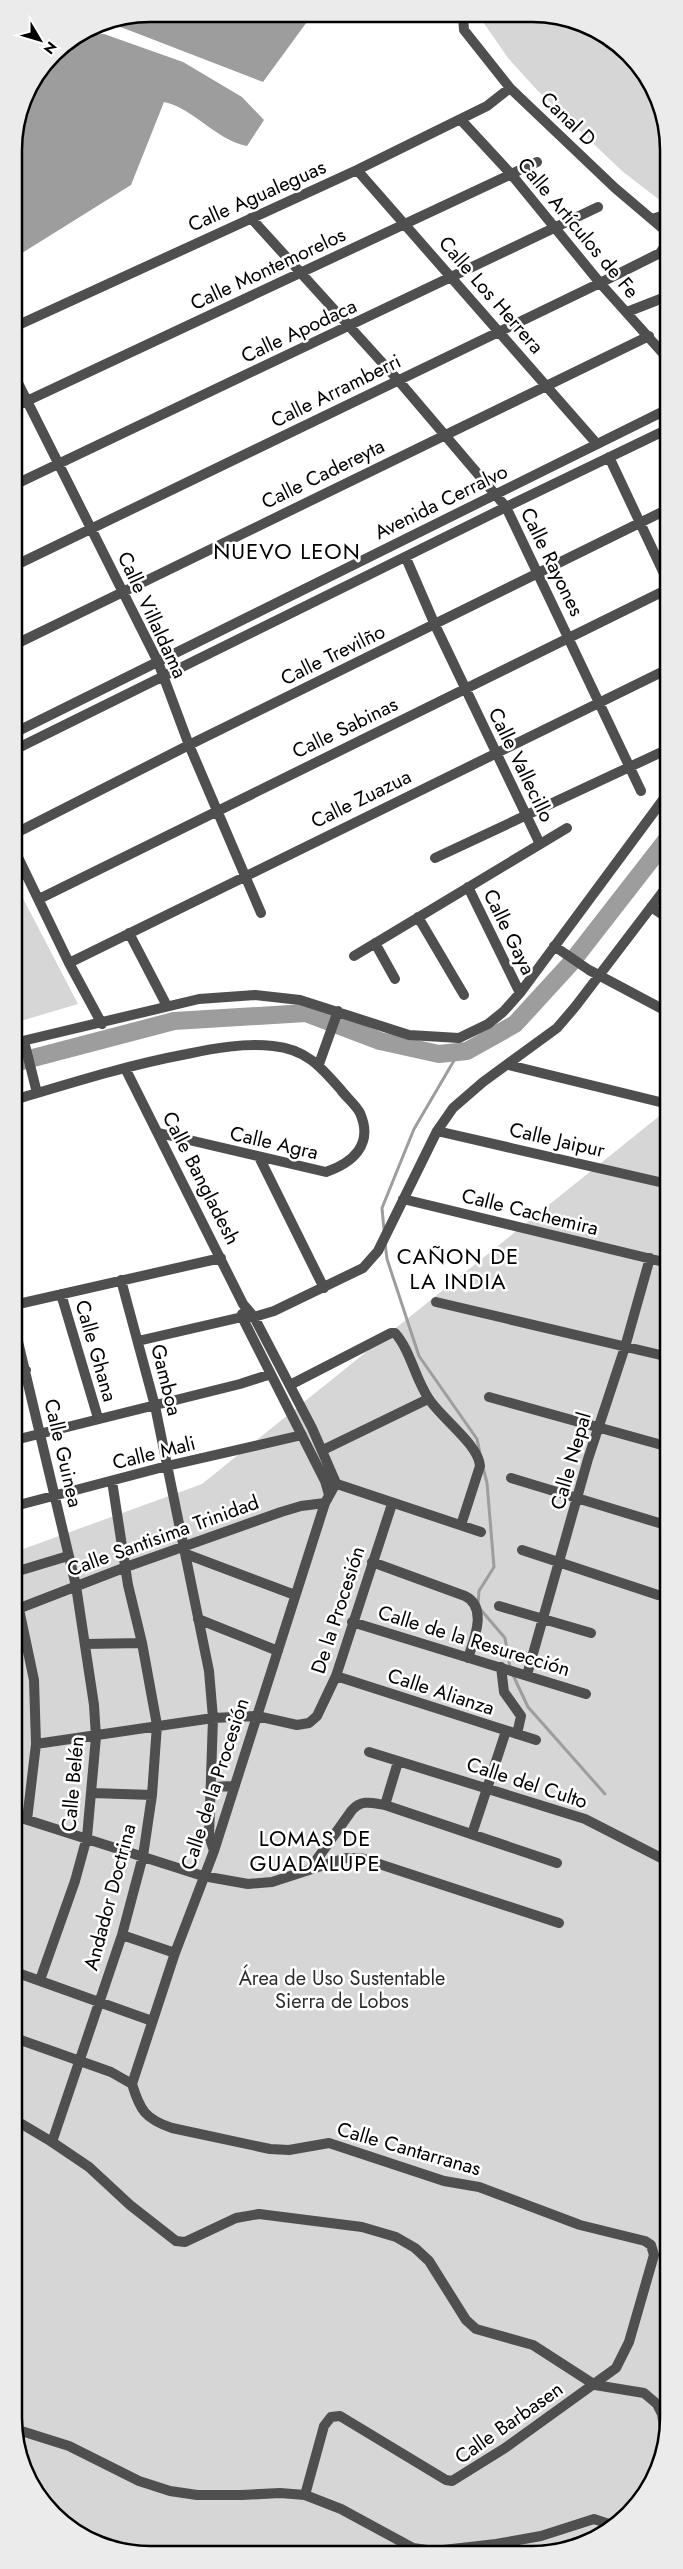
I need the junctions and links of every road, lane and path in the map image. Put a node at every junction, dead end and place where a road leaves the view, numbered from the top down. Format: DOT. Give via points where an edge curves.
graph roads {
  1 [pos="463,22"];
  2 [pos="510,88"];
  3 [pos="461,120"];
  4 [pos="537,162"];
  5 [pos="357,170"];
  6 [pos="511,174"];
  7 [pos="598,206"];
  8 [pos="660,216"];
  9 [pos="250,218"];
  10 [pos="652,219"];
  11 [pos="405,223"];
  12 [pos="660,226"];
  13 [pos="555,228"];
  14 [pos="660,257"];
  15 [pos="302,273"];
  16 [pos="452,276"];
  17 [pos="600,283"];
  18 [pos="660,299"];
  19 [pos="627,312"];
  20 [pos="23,323"];
  21 [pos="349,326"];
  22 [pos="500,331"];
  23 [pos="648,336"];
  24 [pos="660,350"];
  25 [pos="398,380"];
  26 [pos="546,385"];
  27 [pos="23,392"];
  28 [pos="27,400"];
  29 [pos="23,402"];
  30 [pos="660,413"];
  31 [pos="660,433"];
  32 [pos="444,435"];
  33 [pos="598,444"];
  34 [pos="609,457"];
  35 [pos="59,463"];
  36 [pos="23,481"];
  37 [pos="494,496"];
  38 [pos="506,506"];
  39 [pos="660,513"];
  40 [pos="641,523"];
  41 [pos="92,528"];
  42 [pos="406,558"];
  43 [pos="23,562"];
  44 [pos="660,565"];
  45 [pos="538,575"];
  46 [pos="123,590"];
  47 [pos="660,593"];
  48 [pos="435,625"];
  49 [pos="569,638"];
  50 [pos="23,641"];
  51 [pos="158,662"];
  52 [pos="660,673"];
  53 [pos="162,676"];
  54 [pos="465,688"];
  55 [pos="600,704"];
  56 [pos="23,729"];
  57 [pos="189,744"];
  58 [pos="23,746"];
  59 [pos="660,753"];
  60 [pos="495,754"];
  61 [pos="630,767"];
  62 [pos="641,790"];
  63 [pos="660,804"];
  64 [pos="218,810"];
  65 [pos="526,814"];
  66 [pos="566,828"];
  67 [pos="23,830"];
  68 [pos="540,844"];
  69 [pos="435,858"];
  70 [pos="23,866"];
  71 [pos="244,876"];
  72 [pos="468,887"];
  73 [pos="660,895"];
  74 [pos="39,899"];
  75 [pos="651,907"];
  76 [pos="261,913"];
  77 [pos="660,913"];
  78 [pos="418,917"];
  79 [pos="129,933"];
  80 [pos="375,943"];
  81 [pos="558,949"];
  82 [pos="354,956"];
  83 [pos="69,963"];
  84 [pos="600,974"];
  85 [pos="396,979"];
  86 [pos="520,993"];
  87 [pos="464,995"];
  88 [pos="167,1006"];
  89 [pos="660,1008"];
  90 [pos="337,1015"];
  91 [pos="102,1024"];
  92 [pos="22,1045"];
  93 [pos="23,1047"];
  94 [pos="319,1064"];
  95 [pos="509,1065"];
  96 [pos="125,1068"];
  97 [pos="36,1088"];
  98 [pos="23,1095"];
  99 [pos="660,1102"];
  100 [pos="437,1131"];
  101 [pos="159,1133"];
  102 [pos="260,1159"];
  103 [pos="660,1182"];
  104 [pos="403,1199"];
  105 [pos="221,1258"];
  106 [pos="650,1258"];
  107 [pos="660,1261"];
  108 [pos="121,1280"];
  109 [pos="324,1288"];
  110 [pos="61,1294"];
  111 [pos="436,1302"];
  112 [pos="22,1303"];
  113 [pos="243,1304"];
  114 [pos="242,1317"];
  115 [pos="254,1318"];
  116 [pos="138,1341"];
  117 [pos="625,1346"];
  118 [pos="660,1355"];
  119 [pos="22,1358"];
  120 [pos="26,1370"];
  121 [pos="22,1371"];
  122 [pos="271,1374"];
  123 [pos="290,1386"];
  124 [pos="489,1397"];
  125 [pos="428,1399"];
  126 [pos="155,1406"];
  127 [pos="98,1418"];
  128 [pos="598,1427"];
  129 [pos="41,1434"];
  130 [pos="302,1436"];
  131 [pos="22,1438"];
  132 [pos="660,1444"];
  133 [pos="323,1450"];
  134 [pos="167,1466"];
  135 [pos="511,1478"];
  136 [pos="112,1481"];
  137 [pos="325,1482"];
  138 [pos="336,1483"];
  139 [pos="55,1496"];
  140 [pos="578,1498"];
  141 [pos="327,1499"];
  142 [pos="22,1504"];
  143 [pos="392,1504"];
  144 [pos="660,1523"];
  145 [pos="461,1525"];
  146 [pos="481,1532"];
  147 [pos="186,1550"];
  148 [pos="522,1550"];
  149 [pos="68,1556"];
  150 [pos="372,1562"];
  151 [pos="560,1564"];
  152 [pos="126,1567"];
  153 [pos="22,1570"];
  154 [pos="76,1586"];
  155 [pos="295,1595"];
  156 [pos="658,1595"];
  157 [pos="499,1606"];
  158 [pos="22,1608"];
  159 [pos="198,1619"];
  160 [pos="544,1620"];
  161 [pos="352,1622"];
  162 [pos="22,1632"];
  163 [pos="591,1633"];
  164 [pos="142,1643"];
  165 [pos="85,1644"];
  166 [pos="278,1651"];
  167 [pos="468,1658"];
  168 [pos="501,1667"];
  169 [pos="527,1675"];
  170 [pos="336,1676"];
  171 [pos="586,1694"];
  172 [pos="256,1716"];
  173 [pos="213,1718"];
  174 [pos="156,1725"];
  175 [pos="506,1731"];
  176 [pos="517,1734"];
  177 [pos="96,1737"];
  178 [pos="536,1740"];
  179 [pos="36,1744"];
  180 [pos="368,1752"];
  181 [pos="398,1762"];
  182 [pos="234,1786"];
  183 [pos="212,1787"];
  184 [pos="487,1787"];
  185 [pos="92,1794"];
  186 [pos="152,1795"];
  187 [pos="385,1805"];
  188 [pos="22,1818"];
  189 [pos="27,1820"];
  190 [pos="472,1834"];
  191 [pos="87,1837"];
  192 [pos="214,1851"];
  193 [pos="143,1856"];
  194 [pos="660,1857"];
  195 [pos="557,1863"];
  196 [pos="310,1869"];
  197 [pos="203,1876"];
  198 [pos="559,1923"];
  199 [pos="122,1935"];
  200 [pos="175,1953"];
  201 [pos="22,1974"];
  202 [pos="40,1980"];
  203 [pos="99,2002"];
  204 [pos="152,2021"];
  205 [pos="22,2040"];
  206 [pos="81,2061"];
  207 [pos="132,2084"];
  208 [pos="22,2124"];
  209 [pos="52,2142"];
  210 [pos="595,2385"];
  211 [pos="660,2410"];
  212 [pos="23,2432"];
  213 [pos="305,2495"];
  214 [pos="606,2523"];
  215 [pos="409,2546"];
  216 [pos="470,2546"];
  1 -- 2 [label="street, Canal D" via="464,30"];
  2 -- 3 [label="street, Calle Agualeguas"];
  2 -- 10 [label="street, Canal D"];
  3 -- 5 [label="street, Calle Agualeguas"];
  3 -- 6 [label="street, Calle Artículos de Fe"];
  4 -- 6 [label="street, Calle Montemorelos"];
  5 -- 9 [label="street, Calle Agualeguas"];
  5 -- 11 [label="street, Calle Los Herrera"];
  6 -- 11 [label="street, Calle Montemorelos"];
  6 -- 13 [label="street, Calle Artículos de Fe"];
  7 -- 13 [label="street, Calle Apodaca"];
  8 -- 10 [label="street"];
  9 -- 15 [label="street, Calle Rayones"];
  9 -- 20 [label="street, Calle Agualeguas"];
  10 -- 12 [label="street, Canal D"];
  11 -- 15 [label="street, Calle Montemorelos"];
  11 -- 16 [label="street, Calle Los Herrera"];
  13 -- 16 [label="street, Calle Apodaca"];
  13 -- 17 [label="street, Calle Artículos de Fe"];
  14 -- 17 [label="street, Calle Arramberri"];
  15 -- 21 [label="street, Calle Rayones"];
  15 -- 28 [label="street, Calle Montemorelos"];
  16 -- 21 [label="street, Calle Apodaca"];
  16 -- 22 [label="street, Calle Los Herrera"];
  17 -- 19 [label="street, Calle Artículos de Fe"];
  17 -- 22 [label="street, Calle Arramberri"];
  18 -- 19 [label="street"];
  19 -- 23 [label="street, Calle Artículos de Fe"];
  21 -- 25 [label="street, Calle Rayones"];
  21 -- 35 [label="street, Calle Apodaca"];
  22 -- 25 [label="street, Calle Arramberri"];
  22 -- 26 [label="street, Calle Los Herrera"];
  23 -- 24 [label="street, Calle Artículos de Fe"];
  23 -- 26 [label="street, Calle Cadereyta"];
  25 -- 32 [label="street, Calle Rayones"];
  25 -- 41 [label="street, Calle Arramberri"];
  26 -- 32 [label="street, Calle Cadereyta"];
  26 -- 33 [label="street, Calle Los Herrera"];
  27 -- 28 [label="street, Calle Villaldama"];
  28 -- 29 [label="street, Calle Montemorelos"];
  28 -- 35 [label="street, Calle Villaldama"];
  30 -- 33 [label="street, Avenida Cerralvo"];
  31 -- 34 [label="street, Avenida Cerralvo"];
  32 -- 37 [label="street, Calle Rayones"];
  32 -- 46 [label="street, Calle Cadereyta"];
  33 -- 37 [label="street, Avenida Cerralvo"];
  34 -- 38 [label="street, Avenida Cerralvo"];
  34 -- 40 [label="street"];
  35 -- 36 [label="street, Calle Apodaca"];
  35 -- 41 [label="street, Calle Villaldama"];
  37 -- 38 [label="street, Calle Rayones"];
  37 -- 51 [label="street, Avenida Cerralvo"];
  38 -- 42 [label="street, Avenida Cerralvo"];
  38 -- 45 [label="street, Calle Rayones"];
  39 -- 40 [label="street, Calle Trevilño"];
  40 -- 44 [label="street"];
  40 -- 45 [label="street, Calle Trevilño"];
  41 -- 43 [label="street, Calle Arramberri"];
  41 -- 46 [label="street, Calle Villaldama"];
  42 -- 48 [label="street, Calle Vallecillo"];
  42 -- 53 [label="street, Avenida Cerralvo"];
  45 -- 48 [label="street, Calle Trevilño"];
  45 -- 49 [label="street, Calle Rayones"];
  46 -- 50 [label="street, Calle Cadereyta"];
  46 -- 51 [label="street, Calle Villaldama"];
  47 -- 49 [label="street, Calle Sabinas"];
  48 -- 54 [label="street, Calle Vallecillo"];
  48 -- 57 [label="street, Calle Trevilño"];
  49 -- 54 [label="street, Calle Sabinas"];
  49 -- 55 [label="street, Calle Rayones"];
  51 -- 53 [label="street, Calle Villaldama"];
  51 -- 56 [label="street, Avenida Cerralvo"];
  52 -- 55 [label="street, Calle Zuazua"];
  53 -- 57 [label="street, Calle Villaldama"];
  53 -- 58 [label="street, Avenida Cerralvo"];
  54 -- 60 [label="street, Calle Vallecillo"];
  54 -- 64 [label="street, Calle Sabinas"];
  55 -- 60 [label="street, Calle Zuazua"];
  55 -- 61 [label="street, Calle Rayones"];
  57 -- 64 [label="street, Calle Villaldama"];
  57 -- 67 [label="street, Calle Trevilño"];
  59 -- 61 [label="street"];
  60 -- 65 [label="street, Calle Vallecillo"];
  60 -- 71 [label="street, Calle Zuazua"];
  61 -- 62 [label="street, Calle Rayones"];
  61 -- 65 [label="street"];
  63 -- 81 [label="street"];
  64 -- 71 [label="street, Calle Villaldama"];
  64 -- 74 [label="street, Calle Sabinas"];
  65 -- 68 [label="street, Calle Vallecillo"];
  65 -- 69 [label="street"];
  66 -- 68 [label="street"];
  68 -- 72 [label="street, Calle Vallecillo"];
  70 -- 74 [label="street"];
  71 -- 76 [label="street, Calle Villaldama"];
  71 -- 79 [label="street, Calle Zuazua"];
  72 -- 78 [label="street, Calle Vallecillo"];
  72 -- 86 [label="street, Calle Gaya"];
  73 -- 75 [label="street"];
  74 -- 83 [label="street"];
  75 -- 77 [label="street"];
  75 -- 84 [label="street"];
  78 -- 80 [label="street, Calle Vallecillo"];
  78 -- 87 [label="street"];
  79 -- 83 [label="street, Calle Zuazua"];
  79 -- 88 [label="street"];
  80 -- 82 [label="street, Calle Vallecillo"];
  80 -- 85 [label="street"];
  81 -- 84 [label="street" via="588,970"];
  81 -- 86 [label="street"];
  83 -- 91 [label="street"];
  84 -- 89 [label="street"];
  84 -- 95 [label="street" via="557,1028"];
  86 -- 90 [label="street" via="488,1024 459,1038 409,1035"];
  88 -- 90 [label="street" via="199,999 255,995 300,1000"];
  88 -- 91 [label="street"];
  90 -- 94 [label="street"];
  91 -- 92 [label="street"];
  93 -- 97 [label="street"];
  94 -- 96 [label="street" via="298,1052 274,1046 234,1045"];
  94 -- 102 [label="street, Calle Agra" via="360,1113 364,1136 357,1155 343,1166 326,1172"];
  95 -- 99 [label="street"];
  95 -- 100 [label="street" via="453,1108"];
  96 -- 97 [label="street"];
  96 -- 101 [label="street, Calle Bangladesh"];
  97 -- 98 [label="street"];
  100 -- 103 [label="street, Calle Jaipur"];
  100 -- 104 [label="street"];
  101 -- 102 [label="street, Calle Agra"];
  101 -- 105 [label="street, Calle Bangladesh"];
  102 -- 109 [label="street"];
  104 -- 106 [label="street, Calle Cachemira"];
  104 -- 109 [label="street" via="378,1251 363,1268"];
  105 -- 108 [label="street"];
  105 -- 113 [label="street, Calle Bangladesh"];
  106 -- 107 [label="street, Calle Cachemira"];
  106 -- 117 [label="street, Calle Nepal"];
  108 -- 110 [label="street"];
  108 -- 116 [label="street, Gamboa"];
  109 -- 115 [label="street"];
  110 -- 112 [label="street"];
  110 -- 127 [label="street, Calle Ghana"];
  111 -- 117 [label="street"];
  113 -- 114 [label="street, Calle Bangladesh"];
  113 -- 115 [label="street, Calle Bangladesh"];
  114 -- 115 [label="street"];
  114 -- 116 [label="street"];
  114 -- 122 [label="street"];
  115 -- 123 [label="street, Calle Bangladesh"];
  116 -- 126 [label="street, Gamboa"];
  117 -- 118 [label="street"];
  117 -- 128 [label="street, Calle Nepal"];
  119 -- 120 [label="street, Calle Guinea"];
  120 -- 121 [label="street"];
  120 -- 129 [label="street, Calle Guinea"];
  122 -- 126 [label="street"];
  122 -- 130 [label="street"];
  123 -- 125 [label="street" via="391,1333 398,1336"];
  123 -- 133 [label="street, Calle Bangladesh"];
  124 -- 128 [label="street"];
  125 -- 133 [label="street"];
  125 -- 145 [label="street" via="480,1457"];
  126 -- 127 [label="street"];
  126 -- 134 [label="street, Gamboa"];
  127 -- 129 [label="street"];
  128 -- 132 [label="street"];
  128 -- 140 [label="street, Calle Nepal"];
  129 -- 131 [label="street"];
  129 -- 139 [label="street, Calle Guinea"];
  130 -- 134 [label="street, Calle Mali"];
  130 -- 137 [label="street"];
  133 -- 138 [label="street, Calle Bangladesh"];
  134 -- 136 [label="street, Calle Mali"];
  134 -- 147 [label="street, Gamboa"];
  135 -- 140 [label="street"];
  136 -- 139 [label="street, Calle Mali"];
  136 -- 152 [label="street"];
  137 -- 138 [label="street"];
  137 -- 141 [label="street"];
  138 -- 141 [label="street, Calle de la Procesión"];
  138 -- 143 [label="street"];
  139 -- 142 [label="street, Calle Mali"];
  139 -- 149 [label="street, Calle Guinea"];
  140 -- 144 [label="street"];
  140 -- 151 [label="street, Calle Nepal"];
  141 -- 147 [label="street, Calle Santisima Trinidad" via="281,1512"];
  141 -- 155 [label="street, Calle de la Procesión"];
  143 -- 145 [label="street"];
  143 -- 150 [label="street, De la Procesión"];
  145 -- 146 [label="street"];
  147 -- 152 [label="street, Calle Santisima Trinidad"];
  147 -- 155 [label="street"];
  147 -- 159 [label="street, Gamboa"];
  148 -- 151 [label="street"];
  149 -- 153 [label="street"];
  149 -- 154 [label="street, Calle Guinea"];
  150 -- 161 [label="street, De la Procesión"];
  150 -- 167 [label="street" via="472,1600 477,1611 478,1628"];
  151 -- 156 [label="street"];
  151 -- 160 [label="street, Calle Nepal"];
  152 -- 154 [label="street, Calle Santisima Trinidad"];
  152 -- 164 [label="street, Andador Doctrina"];
  154 -- 158 [label="street, Calle Santisima Trinidad"];
  154 -- 165 [label="street, Calle Belén"];
  155 -- 166 [label="street, Calle de la Procesión"];
  157 -- 160 [label="street"];
  159 -- 166 [label="street"];
  159 -- 173 [label="street, Gamboa"];
  160 -- 163 [label="street"];
  160 -- 169 [label="street, Calle Nepal"];
  161 -- 167 [label="street, Calle de la Resurección"];
  161 -- 170 [label="street, De la Procesión"];
  162 -- 179 [label="street" via="34,1680"];
  164 -- 165 [label="street"];
  164 -- 174 [label="street, Andador Doctrina"];
  165 -- 177 [label="street, Calle Belén"];
  166 -- 172 [label="street, Calle de la Procesión"];
  167 -- 168 [label="street, Calle de la Resurección"];
  168 -- 169 [label="street, Calle de la Resurección"];
  168 -- 176 [label="street" via="504,1692 521,1716"];
  169 -- 171 [label="street, Calle de la Resurección"];
  170 -- 172 [label="street, De la Procesión" via="317,1716 309,1723 297,1725"];
  170 -- 175 [label="street, Calle Alianza"];
  172 -- 173 [label="street"];
  172 -- 182 [label="street, Calle de la Procesión"];
  173 -- 174 [label="street"];
  173 -- 183 [label="street, Gamboa"];
  174 -- 177 [label="street"];
  174 -- 186 [label="street, Andador Doctrina"];
  175 -- 176 [label="street, Calle Alianza"];
  175 -- 184 [label="street"];
  176 -- 178 [label="street, Calle Alianza"];
  177 -- 179 [label="street"];
  177 -- 185 [label="street, Calle Belén" via="91,1770"];
  179 -- 189 [label="street"];
  180 -- 181 [label="street, Calle del Culto"];
  181 -- 184 [label="street, Calle del Culto"];
  181 -- 187 [label="street"];
  182 -- 183 [label="street"];
  182 -- 192 [label="street, Calle de la Procesión"];
  183 -- 192 [label="street, Gamboa" via="208,1836"];
  184 -- 190 [label="street"];
  184 -- 194 [label="street, Calle del Culto" via="585,1819"];
  185 -- 186 [label="street"];
  185 -- 191 [label="street, Calle Belén"];
  186 -- 193 [label="street, Andador Doctrina"];
  187 -- 190 [label="street"];
  187 -- 196 [label="street" via="358,1804"];
  188 -- 189 [label="street"];
  189 -- 191 [label="street"];
  190 -- 195 [label="street"];
  191 -- 193 [label="street"];
  191 -- 202 [label="street, Calle Belén"];
  192 -- 197 [label="street, Calle de la Procesión"];
  193 -- 197 [label="street"];
  193 -- 199 [label="street, Andador Doctrina"];
  196 -- 197 [label="street" via="272,1882 248,1884"];
  196 -- 198 [label="street" via="346,1858 362,1858"];
  197 -- 200 [label="street, Calle de la Procesión"];
  199 -- 200 [label="street"];
  199 -- 203 [label="street, Andador Doctrina"];
  200 -- 204 [label="street, Calle de la Procesión"];
  201 -- 202 [label="street"];
  202 -- 203 [label="street"];
  203 -- 204 [label="street"];
  203 -- 206 [label="street, Andador Doctrina"];
  204 -- 207 [label="street, Calle de la Procesión"];
  205 -- 206 [label="street"];
  206 -- 207 [label="street"];
  206 -- 209 [label="street, Andador Doctrina"];
  207 -- 210 [label="street, Calle Cantarranas" via="138,2104 145,2113 156,2123 172,2128 270,2149 289,2150 328,2143 444,2181 479,2186 580,2225 652,2245 652,2264 624,2356 616,2368"];
  208 -- 209 [label="street"];
  209 -- 210 [label="street" via="89,2167 176,2241 185,2242 236,2218 259,2214 362,2227 396,2237 429,2261 466,2320 476,2329 533,2345"];
  210 -- 211 [label="street" via="644,2393"];
  210 -- 213 [label="street, Calle Barbasen" via="452,2481 340,2416 331,2417 324,2426"];
  212 -- 213 [label="street" via="69,2446 139,2481 170,2491 197,2495 280,2492"];
  213 -- 215 [label="street" via="341,2509"];
  214 -- 216 [label="street" via="594,2519 541,2536"];
}
